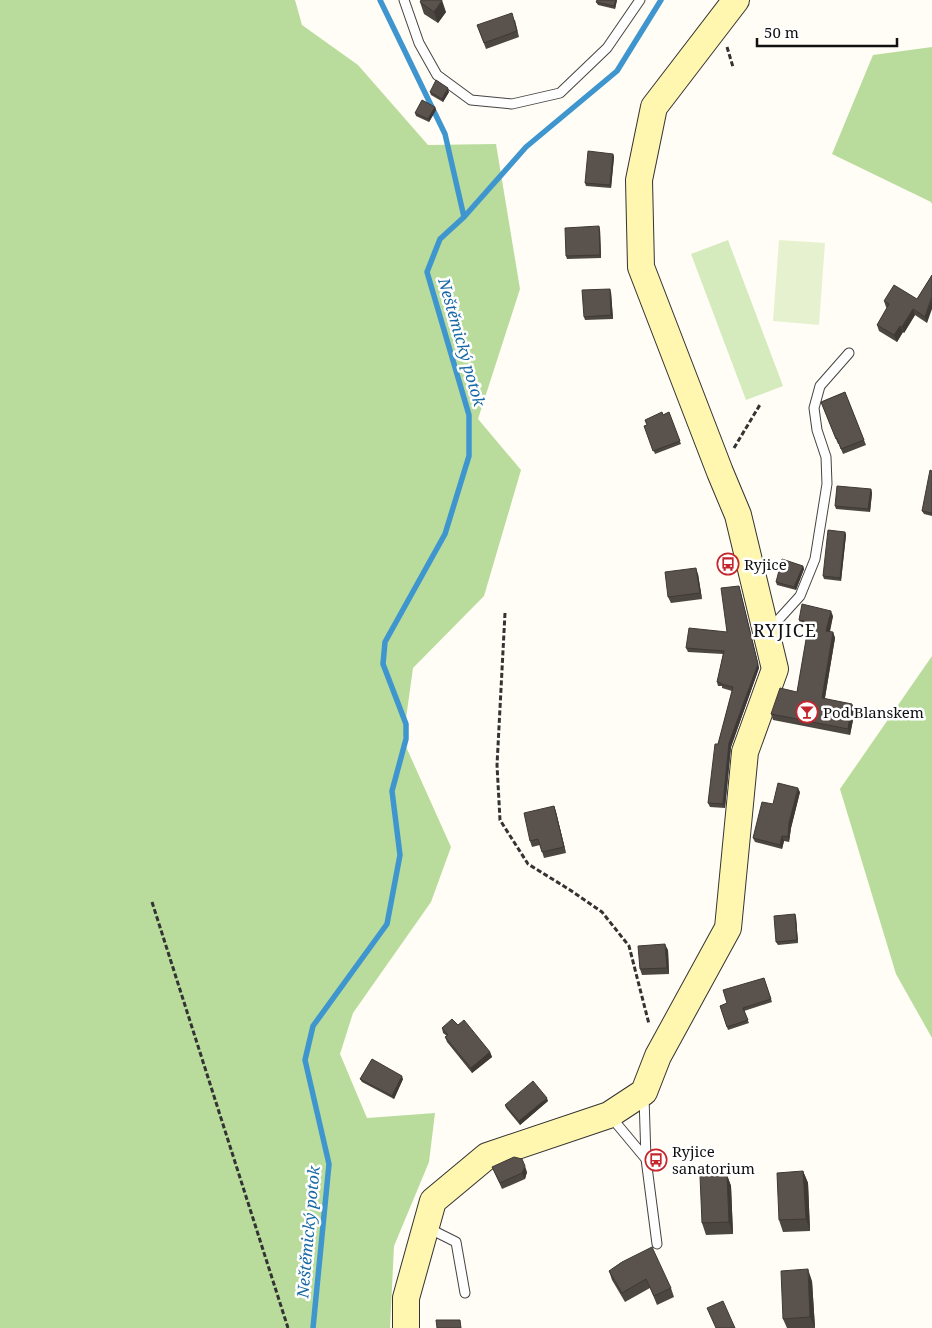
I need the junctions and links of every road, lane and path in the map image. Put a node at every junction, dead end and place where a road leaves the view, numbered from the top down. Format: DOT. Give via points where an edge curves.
graph roads {
  1 [pos="404,0"];
  2 [pos="640,0"];
  3 [pos="736,0"];
  4 [pos="849,353"];
  5 [pos="760,403"];
  6 [pos="720,472"];
  7 [pos="504,613"];
  8 [pos="766,633"];
  9 [pos="152,902"];
  10 [pos="658,1056"];
  11 [pos="644,1092"];
  12 [pos="609,1115"];
  13 [pos="646,1159"];
  14 [pos="426,1227"];
  15 [pos="657,1244"];
  16 [pos="465,1293"];
  17 [pos="288,1328"];
  18 [pos="406,1328"];
  1 -- 2 [label="lane" via="419,43 437,75 471,100 512,104 560,93 607,48"];
  3 -- 6 [label="street" via="654,107 639,180 641,267"];
  4 -- 8 [label="lane" via="820,386 814,408 826,457 827,484 815,559 800,596"];
  5 -- 6 [label="path"];
  6 -- 8 [label="street" via="738,515"];
  7 -- 10 [label="path" via="497,765 500,820 528,864 602,912 629,946"];
  8 -- 10 [label="street" via="775,669 745,752 728,928"];
  9 -- 17 [label="path"];
  10 -- 11 [label="street"];
  11 -- 12 [label="street"];
  11 -- 13 [label="lane"];
  12 -- 13 [label="lane"];
  12 -- 14 [label="street" via="487,1156 433,1201"];
  13 -- 15 [label="lane"];
  14 -- 16 [label="lane" via="456,1242"];
  14 -- 18 [label="street" via="406,1298"];
}
